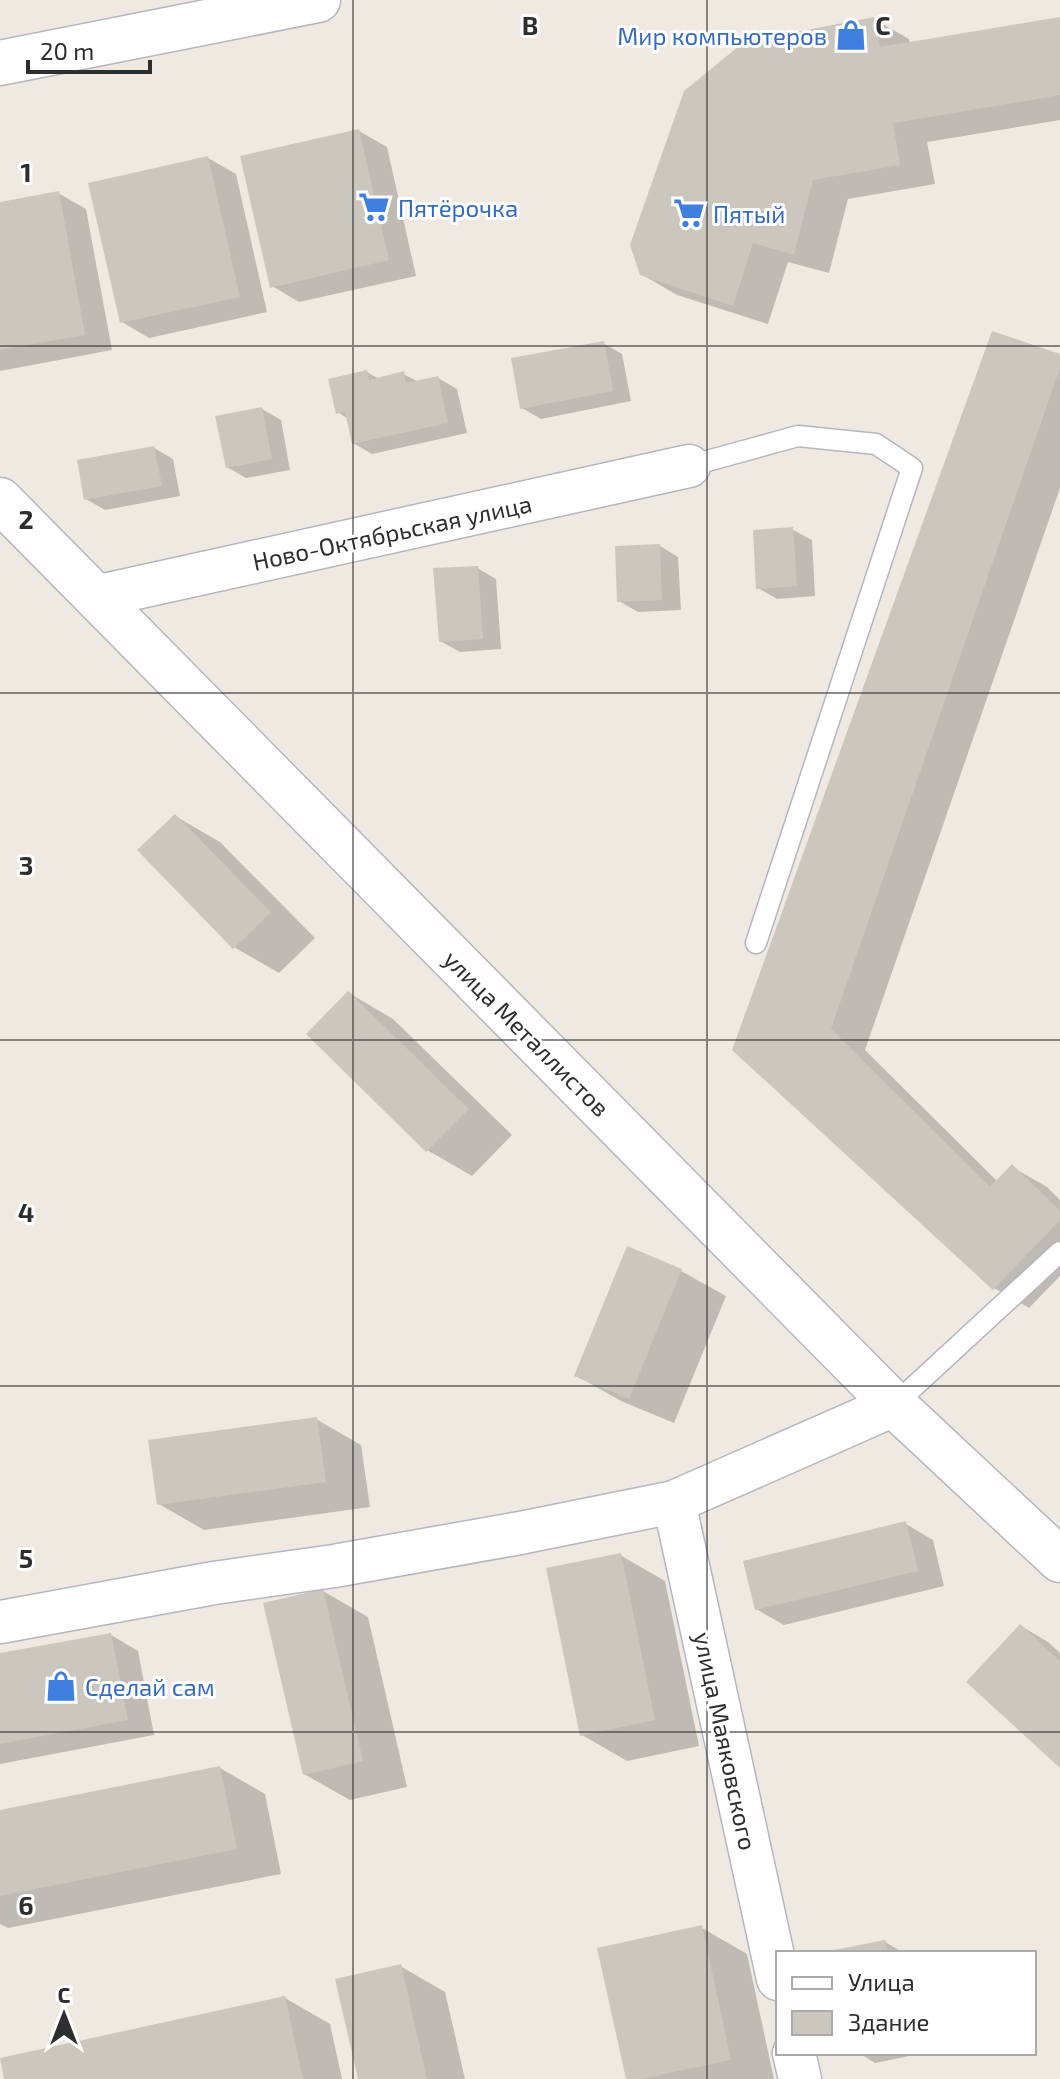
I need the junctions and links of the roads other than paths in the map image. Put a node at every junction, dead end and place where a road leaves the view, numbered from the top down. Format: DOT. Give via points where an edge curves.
graph roads {
  1 [pos="318,0"];
  2 [pos="0,63"];
  3 [pos="689,466"];
  4 [pos="0,500"];
  5 [pos="95,597"];
  6 [pos="756,943"];
  7 [pos="1060,1252"];
  8 [pos="894,1405"];
  9 [pos="674,1502"];
  10 [pos="1060,1560"];
  11 [pos="0,1622"];
  12 [pos="776,1970"];
  13 [pos="794,2055"];
  14 [pos="800,2079"];
  1 -- 2 [label="street"];
  3 -- 5 [label="street, Ново-Октябрьская улица"];
  3 -- 6 [label="lane" via="798,436 876,444 912,468"];
  4 -- 5 [label="street, улица Металлистов"];
  5 -- 8 [label="street, улица Металлистов"];
  7 -- 8 [label="lane"];
  8 -- 9 [label="street"];
  8 -- 10 [label="street, улица Металлистов"];
  9 -- 11 [label="street"];
  9 -- 12 [label="street, улица Маяковского"];
  13 -- 14 [label="street"];
}
